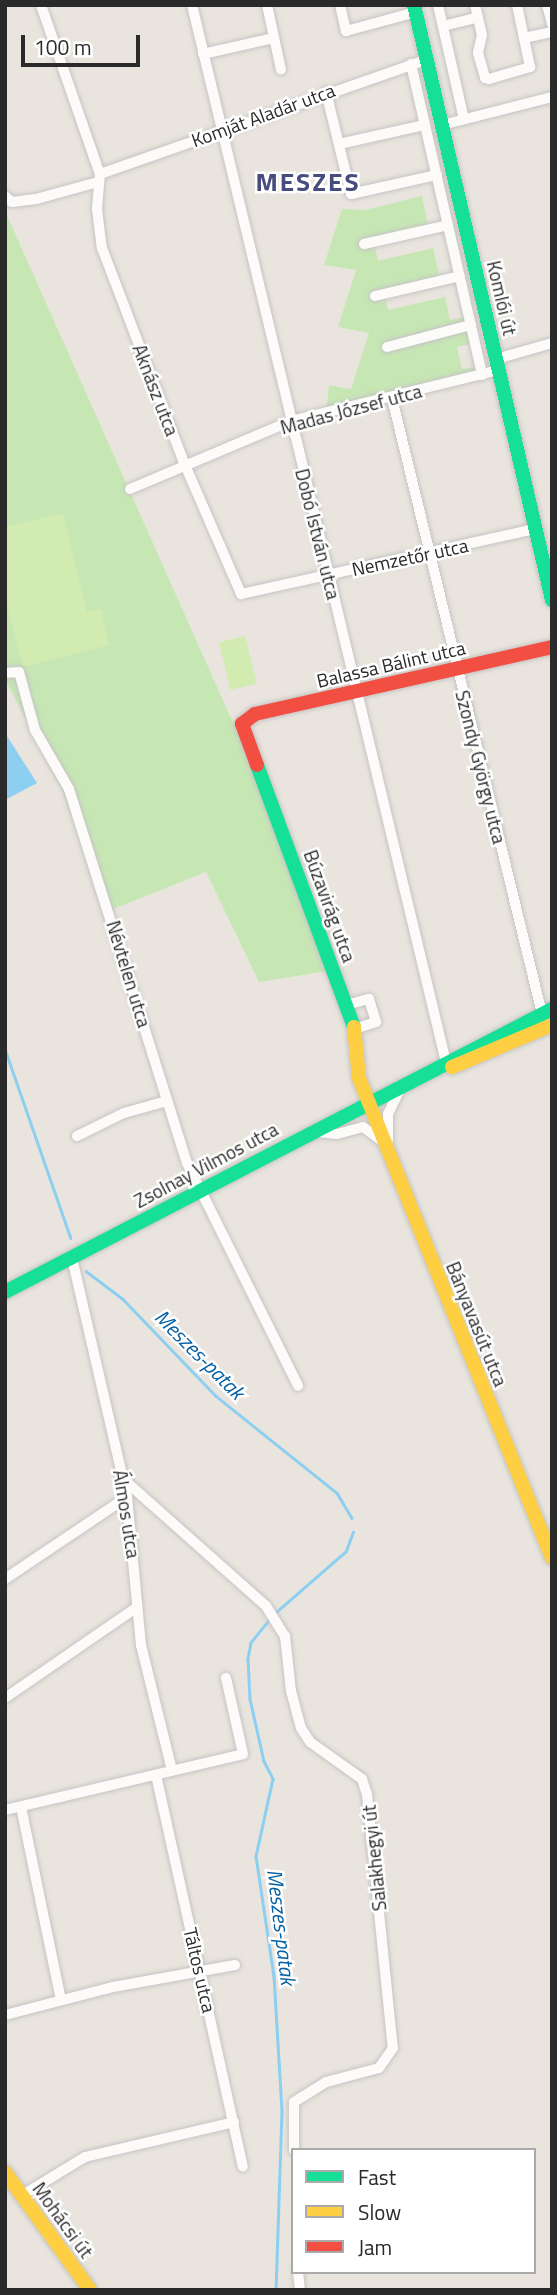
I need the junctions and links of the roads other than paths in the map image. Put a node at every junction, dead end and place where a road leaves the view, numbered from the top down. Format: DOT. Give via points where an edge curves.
graph roads {
  1 [pos="41,5"];
  2 [pos="192,5"];
  3 [pos="267,5"];
  4 [pos="340,5"];
  5 [pos="438,5"];
  6 [pos="475,5"];
  7 [pos="517,5"];
  8 [pos="547,5"];
  9 [pos="415,9"];
  10 [pos="478,17"];
  11 [pos="552,24"];
  12 [pos="443,26"];
  13 [pos="552,32"];
  14 [pos="274,38"];
  15 [pos="524,38"];
  16 [pos="203,54"];
  17 [pos="426,60"];
  18 [pos="411,64"];
  19 [pos="281,70"];
  20 [pos="326,92"];
  21 [pos="552,97"];
  22 [pos="464,119"];
  23 [pos="425,125"];
  24 [pos="442,125"];
  25 [pos="221,131"];
  26 [pos="339,144"];
  27 [pos="437,175"];
  28 [pos="99,178"];
  29 [pos="5,196"];
  30 [pos="448,225"];
  31 [pos="364,244"];
  32 [pos="460,276"];
  33 [pos="375,296"];
  34 [pos="471,325"];
  35 [pos="552,343"];
  36 [pos="387,346"];
  37 [pos="497,365"];
  38 [pos="482,375"];
  39 [pos="393,398"];
  40 [pos="291,421"];
  41 [pos="185,465"];
  42 [pos="130,489"];
  43 [pos="536,528"];
  44 [pos="545,544"];
  45 [pos="430,553"];
  46 [pos="328,575"];
  47 [pos="244,596"];
  48 [pos="552,600"];
  49 [pos="552,647"];
  50 [pos="457,670"];
  51 [pos="5,673"];
  52 [pos="357,692"];
  53 [pos="242,724"];
  54 [pos="346,1005"];
  55 [pos="549,1016"];
  56 [pos="354,1029"];
  57 [pos="446,1062"];
  58 [pos="427,1076"];
  59 [pos="400,1089"];
  60 [pos="167,1101"];
  61 [pos="370,1103"];
  62 [pos="312,1131"];
  63 [pos="77,1136"];
  64 [pos="389,1151"];
  65 [pos="201,1189"];
  66 [pos="72,1258"];
  67 [pos="5,1292"];
  68 [pos="299,1386"];
  69 [pos="122,1478"];
  70 [pos="127,1497"];
  71 [pos="552,1558"];
  72 [pos="5,1579"];
  73 [pos="136,1608"];
  74 [pos="226,1678"];
  75 [pos="5,1698"];
  76 [pos="172,1770"];
  77 [pos="156,1775"];
  78 [pos="21,1807"];
  79 [pos="5,1810"];
  80 [pos="235,1965"];
  81 [pos="200,1972"];
  82 [pos="61,2000"];
  83 [pos="5,2015"];
  84 [pos="234,2122"];
  85 [pos="294,2148"];
  86 [pos="243,2166"];
  87 [pos="5,2172"];
  88 [pos="22,2196"];
  89 [pos="90,2290"];
  1 -- 28 [label="street, Aknász utca"];
  2 -- 16 [label="street, Dobó István utca"];
  3 -- 14 [label="street"];
  4 -- 9 [label="street" via="346,30"];
  5 -- 12 [label="street"];
  6 -- 10 [label="street"];
  7 -- 15 [label="street"];
  8 -- 11 [label="street"];
  9 -- 17 [label="main road, Komlói út"];
  10 -- 12 [label="street"];
  10 -- 15 [label="street" via="485,78 528,71"];
  12 -- 22 [label="street"];
  13 -- 15 [label="street"];
  14 -- 16 [label="street"];
  14 -- 19 [label="street"];
  16 -- 25 [label="street, Dobó István utca"];
  17 -- 18 [label="street, Komját Aladár utca"];
  17 -- 24 [label="main road, Komlói út"];
  18 -- 20 [label="street, Komját Aladár utca"];
  18 -- 23 [label="street"];
  20 -- 25 [label="street, Komját Aladár utca"];
  20 -- 26 [label="street"];
  21 -- 22 [label="street"];
  22 -- 24 [label="street"];
  23 -- 26 [label="street"];
  23 -- 27 [label="street"];
  24 -- 37 [label="main road, Komlói út"];
  25 -- 28 [label="street, Komját Aladár utca"];
  25 -- 40 [label="street, Dobó István utca"];
  26 -- 27 [label="street" via="351,194"];
  27 -- 30 [label="street"];
  28 -- 29 [label="street, Komját Aladár utca" via="36,200 12,202"];
  28 -- 41 [label="street, Aknász utca" via="102,247"];
  30 -- 31 [label="street"];
  30 -- 32 [label="street"];
  32 -- 33 [label="street"];
  32 -- 34 [label="street"];
  34 -- 36 [label="street"];
  34 -- 38 [label="street"];
  35 -- 37 [label="street, Madas József utca"];
  37 -- 38 [label="street, Madas József utca"];
  37 -- 43 [label="main road, Komlói út"];
  38 -- 39 [label="street, Madas József utca"];
  39 -- 40 [label="street, Madas József utca"];
  39 -- 45 [label="street, Szondy György utca"];
  40 -- 41 [label="street, Madas József utca"];
  40 -- 46 [label="street, Dobó István utca"];
  41 -- 42 [label="street, Madas József utca"];
  41 -- 47 [label="street, Aknász utca"];
  43 -- 44 [label="main road, Komlói út"];
  43 -- 45 [label="street, Nemzetőr utca"];
  44 -- 48 [label="main road, Komlói út"];
  45 -- 46 [label="street, Nemzetőr utca"];
  45 -- 50 [label="street, Szondy György utca"];
  46 -- 47 [label="street, Nemzetőr utca"];
  46 -- 52 [label="street, Dobó István utca"];
  49 -- 50 [label="main road, Balassa Bálint utca"];
  50 -- 52 [label="main road, Balassa Bálint utca"];
  50 -- 55 [label="street, Szondy György utca"];
  51 -- 60 [label="street, Névtelen utca" via="19,672 35,730 69,789"];
  52 -- 53 [label="main road, Balassa Bálint utca" via="255,714"];
  52 -- 57 [label="street, Dobó István utca"];
  53 -- 54 [label="main road, Búzavirág utca"];
  54 -- 56 [label="main road, Búzavirág utca"];
  54 -- 56 [label="street" via="369,999 376,1023"];
  55 -- 57 [label="main road, Zsolnay Vilmos utca"];
  55 -- 58 [label="main road, Zsolnay Vilmos utca"];
  56 -- 61 [label="main road, Búzavirág utca" via="359,1077"];
  57 -- 58 [label="main road, Zsolnay Vilmos utca"];
  58 -- 59 [label="main road, Zsolnay Vilmos utca"];
  59 -- 61 [label="main road, Zsolnay Vilmos utca"];
  59 -- 64 [label="street" via="388,1114"];
  60 -- 63 [label="street" via="124,1113"];
  60 -- 65 [label="street, Névtelen utca"];
  61 -- 62 [label="main road, Zsolnay Vilmos utca"];
  61 -- 64 [label="main road, Bányavasút utca"];
  62 -- 64 [label="street" via="337,1134 363,1127"];
  62 -- 65 [label="main road, Zsolnay Vilmos utca"];
  64 -- 71 [label="main road, Bányavasút utca"];
  65 -- 66 [label="main road, Zsolnay Vilmos utca"];
  65 -- 68 [label="street, Névtelen utca"];
  66 -- 67 [label="main road, Zsolnay Vilmos utca"];
  66 -- 69 [label="street, Álmos utca"];
  69 -- 70 [label="street, Álmos utca"];
  69 -- 85 [label="street, Salakhegyi út" via="185,1529 268,1610 285,1636 301,1728 310,1742 362,1779 367,1794 393,2048 379,2068 326,2082 294,2102"];
  70 -- 72 [label="street"];
  70 -- 73 [label="street, Álmos utca" via="136,1560"];
  73 -- 75 [label="street"];
  73 -- 76 [label="street, Álmos utca"];
  74 -- 76 [label="street" via="243,1754"];
  76 -- 77 [label="street"];
  77 -- 78 [label="street"];
  77 -- 81 [label="street, Táltos utca"];
  78 -- 79 [label="street"];
  78 -- 82 [label="street"];
  80 -- 81 [label="street"];
  81 -- 82 [label="street"];
  81 -- 84 [label="street, Táltos utca"];
  82 -- 83 [label="street"];
  84 -- 86 [label="street, Táltos utca"];
  84 -- 88 [label="street" via="85,2157"];
  87 -- 88 [label="main road, Mohácsi út"];
  88 -- 89 [label="main road, Mohácsi út"];
}
